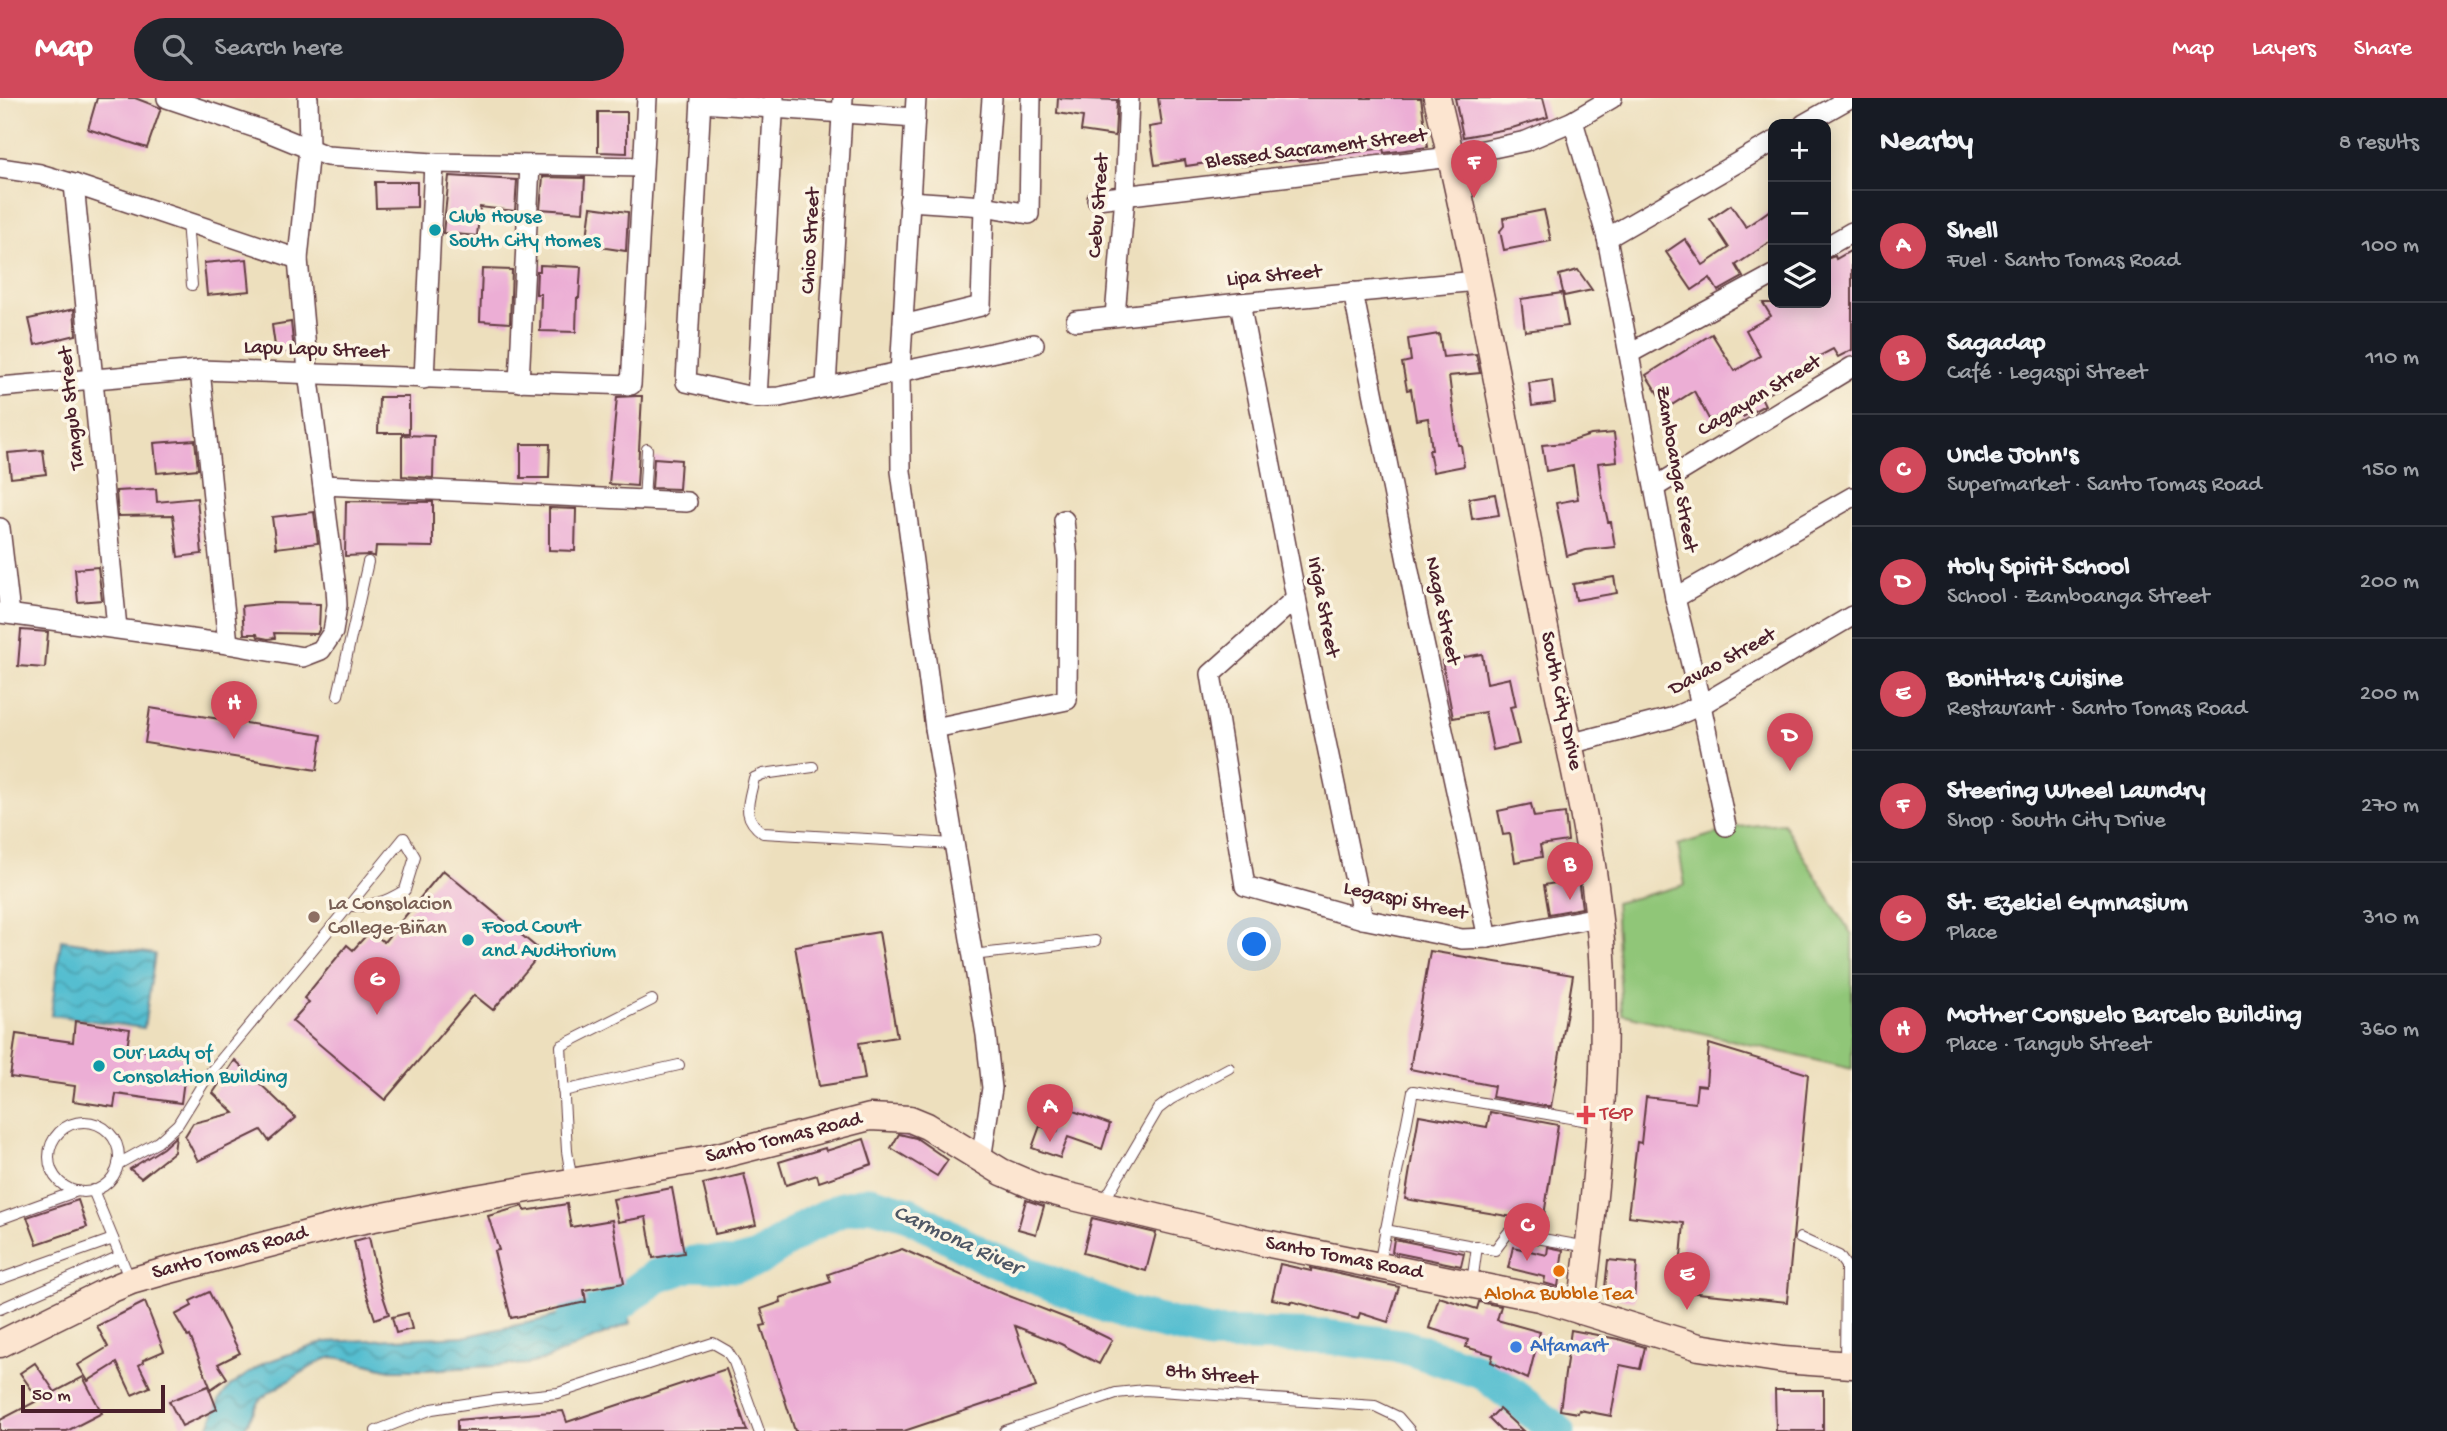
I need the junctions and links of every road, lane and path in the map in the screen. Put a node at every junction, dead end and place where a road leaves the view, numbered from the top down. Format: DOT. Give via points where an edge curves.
graph roads {
  1 [pos="167,98"];
  2 [pos="308,98"];
  3 [pos="646,98"];
  4 [pos="992,98"];
  5 [pos="1031,98"];
  6 [pos="1129,98"];
  7 [pos="1437,98"];
  8 [pos="1612,98"];
  9 [pos="1850,98"];
  10 [pos="701,100"];
  11 [pos="774,103"];
  12 [pos="842,106"];
  13 [pos="915,108"];
  14 [pos="1813,119"];
  15 [pos="1573,121"];
  16 [pos="1768,145"];
  17 [pos="309,149"];
  18 [pos="1451,157"];
  19 [pos="434,163"];
  20 [pos="530,165"];
  21 [pos="642,167"];
  22 [pos="0,168"];
  23 [pos="74,184"];
  24 [pos="1125,196"];
  25 [pos="1097,199"];
  26 [pos="909,201"];
  27 [pos="984,206"];
  28 [pos="187,220"];
  29 [pos="1852,232"];
  30 [pos="1607,238"];
  31 [pos="1829,245"];
  32 [pos="298,259"];
  33 [pos="1768,278"];
  34 [pos="1477,281"];
  35 [pos="192,285"];
  36 [pos="1353,292"];
  37 [pos="1240,303"];
  38 [pos="1115,316"];
  39 [pos="1076,321"];
  40 [pos="903,325"];
  41 [pos="1034,344"];
  42 [pos="1630,353"];
  43 [pos="1852,367"];
  44 [pos="200,370"];
  45 [pos="308,372"];
  46 [pos="900,373"];
  47 [pos="93,377"];
  48 [pos="424,379"];
  49 [pos="519,382"];
  50 [pos="826,386"];
  51 [pos="0,387"];
  52 [pos="757,398"];
  53 [pos="647,449"];
  54 [pos="323,485"];
  55 [pos="1655,487"];
  56 [pos="1852,497"];
  57 [pos="644,501"];
  58 [pos="688,502"];
  59 [pos="1064,520"];
  60 [pos="0,528"];
  61 [pos="368,562"];
  62 [pos="1675,597"];
  63 [pos="1296,598"];
  64 [pos="5,613"];
  65 [pos="1852,617"];
  66 [pos="117,628"];
  67 [pos="329,639"];
  68 [pos="228,644"];
  69 [pos="350,645"];
  70 [pos="338,695"];
  71 [pos="1701,705"];
  72 [pos="935,727"];
  73 [pos="1569,744"];
  74 [pos="814,767"];
  75 [pos="1726,826"];
  76 [pos="954,844"];
  77 [pos="348,906"];
  78 [pos="1598,917"];
  79 [pos="1363,919"];
  80 [pos="1488,938"];
  81 [pos="1095,941"];
  82 [pos="972,955"];
  83 [pos="652,1000"];
  84 [pos="679,1065"];
  85 [pos="1229,1069"];
  86 [pos="564,1091"];
  87 [pos="1600,1123"];
  88 [pos="981,1160"];
  89 [pos="118,1164"];
  90 [pos="572,1182"];
  91 [pos="93,1190"];
  92 [pos="77,1191"];
  93 [pos="1102,1204"];
  94 [pos="0,1219"];
  95 [pos="1385,1230"];
  96 [pos="1800,1238"];
  97 [pos="113,1239"];
  98 [pos="1477,1246"];
  99 [pos="1589,1247"];
  100 [pos="1378,1266"];
  101 [pos="125,1269"];
  102 [pos="0,1279"];
  103 [pos="1472,1284"];
  104 [pos="0,1309"];
  105 [pos="1581,1311"];
  106 [pos="0,1344"];
  107 [pos="1849,1365"];
  108 [pos="376,1431"];
  109 [pos="759,1431"];
  110 [pos="1005,1431"];
  111 [pos="1410,1431"];
  1 -- 17 [label="street"];
  2 -- 17 [label="street"];
  3 -- 21 [label="street"];
  4 -- 27 [label="street"];
  5 -- 27 [label="street" via="1029,214"];
  6 -- 24 [label="street, Cebu Street"];
  7 -- 18 [label="street, South City Drive"];
  8 -- 15 [label="street, Blessed Sacrament Street"];
  9 -- 14 [label="street"];
  10 -- 11 [label="street"];
  10 -- 52 [label="street" via="686,382"];
  11 -- 12 [label="street"];
  11 -- 52 [label="street"];
  12 -- 13 [label="street"];
  12 -- 50 [label="street, Chico Street"];
  13 -- 26 [label="street"];
  15 -- 18 [label="street, Blessed Sacrament Street" via="1526,141"];
  15 -- 30 [label="street, Zamboanga Street"];
  16 -- 30 [label="street"];
  17 -- 19 [label="street" via="327,156"];
  17 -- 32 [label="street"];
  18 -- 24 [label="street, Blessed Sacrament Street"];
  18 -- 34 [label="street, South City Drive"];
  19 -- 20 [label="street"];
  19 -- 48 [label="street"];
  20 -- 21 [label="street"];
  20 -- 49 [label="street"];
  21 -- 49 [label="street, Lapu Lapu Street" via="631,384"];
  22 -- 23 [label="street"];
  23 -- 28 [label="street"];
  23 -- 47 [label="street, Tangub Street"];
  24 -- 25 [label="street, Blessed Sacrament Street"];
  24 -- 38 [label="street, Cebu Street"];
  26 -- 27 [label="street"];
  26 -- 40 [label="street"];
  27 -- 40 [label="street" via="981,306"];
  28 -- 32 [label="street"];
  28 -- 35 [label="lane"];
  29 -- 31 [label="street"];
  30 -- 42 [label="street, Zamboanga Street"];
  32 -- 45 [label="street"];
  33 -- 42 [label="street"];
  34 -- 36 [label="street, Lipa Street"];
  34 -- 73 [label="street, South City Drive"];
  36 -- 37 [label="street, Lipa Street"];
  36 -- 80 [label="street, Naga Street"];
  37 -- 38 [label="street, Lipa Street"];
  37 -- 63 [label="street, Iriga Street"];
  38 -- 39 [label="street, Lipa Street"];
  40 -- 46 [label="street"];
  41 -- 46 [label="street"];
  42 -- 55 [label="street, Zamboanga Street"];
  43 -- 55 [label="street, Cagayan Street"];
  44 -- 45 [label="street, Lapu Lapu Street"];
  44 -- 47 [label="street, Lapu Lapu Street"];
  44 -- 68 [label="street"];
  45 -- 48 [label="street, Lapu Lapu Street"];
  45 -- 54 [label="street"];
  46 -- 50 [label="street"];
  46 -- 72 [label="street" via="901,471"];
  47 -- 51 [label="street, Lapu Lapu Street"];
  47 -- 66 [label="street, Tangub Street"];
  48 -- 49 [label="street, Lapu Lapu Street"];
  50 -- 52 [label="street"];
  53 -- 57 [label="lane"];
  54 -- 57 [label="street"];
  54 -- 67 [label="street" via="337,605"];
  55 -- 62 [label="street, Zamboanga Street"];
  56 -- 62 [label="street"];
  57 -- 58 [label="street"];
  59 -- 72 [label="street" via="1067,700"];
  60 -- 64 [label="street"];
  61 -- 69 [label="lane"];
  62 -- 71 [label="street, Zamboanga Street"];
  63 -- 79 [label="street, Iriga Street"];
  63 -- 79 [label="street, Legaspi Street" via="1211,674 1245,886"];
  64 -- 66 [label="street"];
  65 -- 71 [label="street, Davao Street"];
  66 -- 68 [label="street"];
  67 -- 68 [label="street" via="321,650 303,657"];
  67 -- 69 [label="lane"];
  69 -- 70 [label="lane"];
  71 -- 73 [label="street, Davao Street" via="1671,718"];
  71 -- 75 [label="street, Zamboanga Street"];
  72 -- 76 [label="street"];
  73 -- 78 [label="street, South City Drive"];
  74 -- 76 [label="lane" via="754,778 747,814 751,824 763,833"];
  76 -- 82 [label="street"];
  77 -- 77 [label="lane" via="388,858 404,838 415,857 405,890 372,906"];
  77 -- 89 [label="lane" via="209,1074 178,1124 158,1142"];
  78 -- 80 [label="street, Legaspi Street"];
  78 -- 87 [label="street, South City Drive" via="1603,991"];
  79 -- 80 [label="street, Legaspi Street" via="1462,939"];
  81 -- 82 [label="lane"];
  82 -- 88 [label="street" via="992,1088"];
  83 -- 86 [label="lane" via="561,1045"];
  84 -- 86 [label="lane"];
  85 -- 93 [label="lane" via="1158,1109"];
  86 -- 90 [label="lane"];
  87 -- 95 [label="lane" via="1413,1091"];
  87 -- 99 [label="street, South City Drive"];
  88 -- 90 [label="street, Santo Tomas Road" via="910,1119 870,1117 706,1159"];
  88 -- 93 [label="street, Santo Tomas Road" via="1039,1188"];
  89 -- 91 [label="lane" via="108,1183"];
  89 -- 92 [label="lane" via="116,1142 101,1126 69,1125 53,1140 49,1161 58,1181"];
  90 -- 101 [label="street, Santo Tomas Road"];
  91 -- 92 [label="lane"];
  91 -- 97 [label="lane"];
  92 -- 94 [label="lane"];
  93 -- 100 [label="street, Santo Tomas Road"];
  95 -- 98 [label="lane"];
  95 -- 100 [label="lane"];
  96 -- 107 [label="lane" via="1839,1256 1846,1266"];
  97 -- 101 [label="lane"];
  97 -- 102 [label="lane"];
  98 -- 99 [label="lane" via="1496,1250 1508,1233"];
  98 -- 103 [label="lane"];
  99 -- 105 [label="street, South City Drive"];
  100 -- 103 [label="street, Santo Tomas Road"];
  101 -- 104 [label="lane"];
  101 -- 106 [label="street, Santo Tomas Road"];
  103 -- 105 [label="street, Santo Tomas Road"];
  105 -- 107 [label="street, Santo Tomas Road" via="1719,1351"];
  108 -- 109 [label="lane" via="432,1409 558,1393 713,1343 734,1362"];
  110 -- 111 [label="lane, 8th Street" via="1116,1393 1145,1390 1376,1406 1398,1417"];
}
